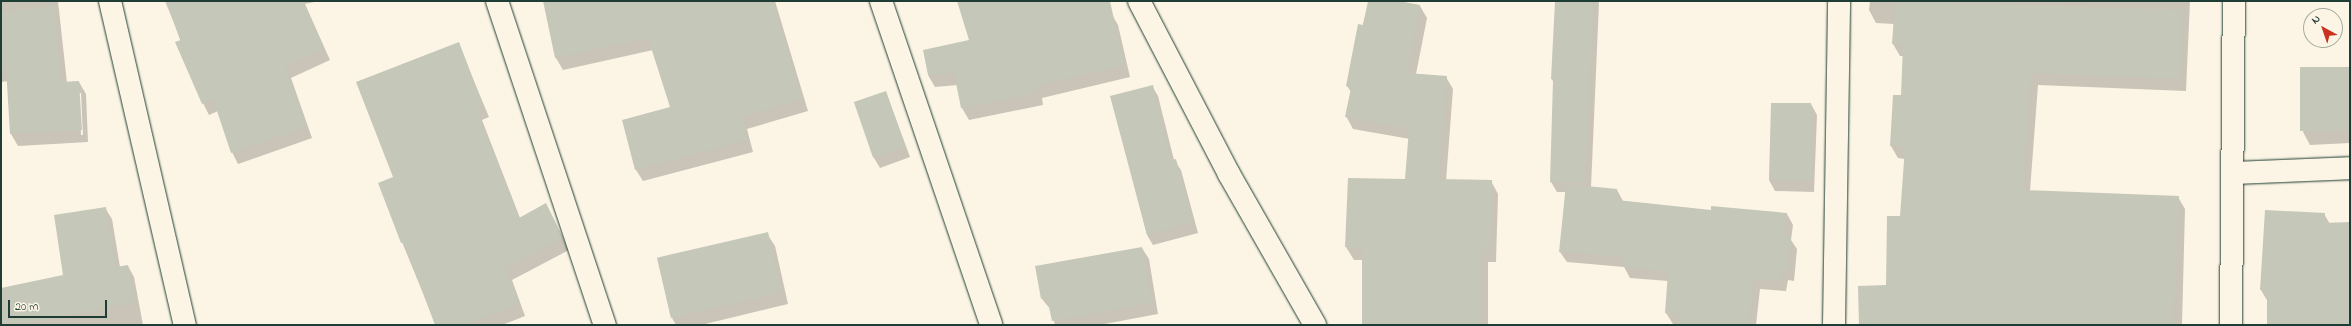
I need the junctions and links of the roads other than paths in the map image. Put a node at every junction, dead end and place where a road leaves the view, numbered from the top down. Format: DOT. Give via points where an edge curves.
graph roads {
  1 [pos="110,1"];
  2 [pos="497,1"];
  3 [pos="881,1"];
  4 [pos="1139,1"];
  5 [pos="1839,1"];
  6 [pos="2234,1"];
  7 [pos="2350,168"];
  8 [pos="2233,173"];
  9 [pos="185,325"];
  10 [pos="605,325"];
  11 [pos="991,325"];
  12 [pos="1315,325"];
  13 [pos="1834,325"];
  14 [pos="2231,325"];
  1 -- 9 [label="street"];
  2 -- 10 [label="street"];
  3 -- 11 [label="street"];
  4 -- 12 [label="street" via="1229,174"];
  5 -- 13 [label="street"];
  6 -- 8 [label="street"];
  7 -- 8 [label="street"];
  8 -- 14 [label="street"];
}
